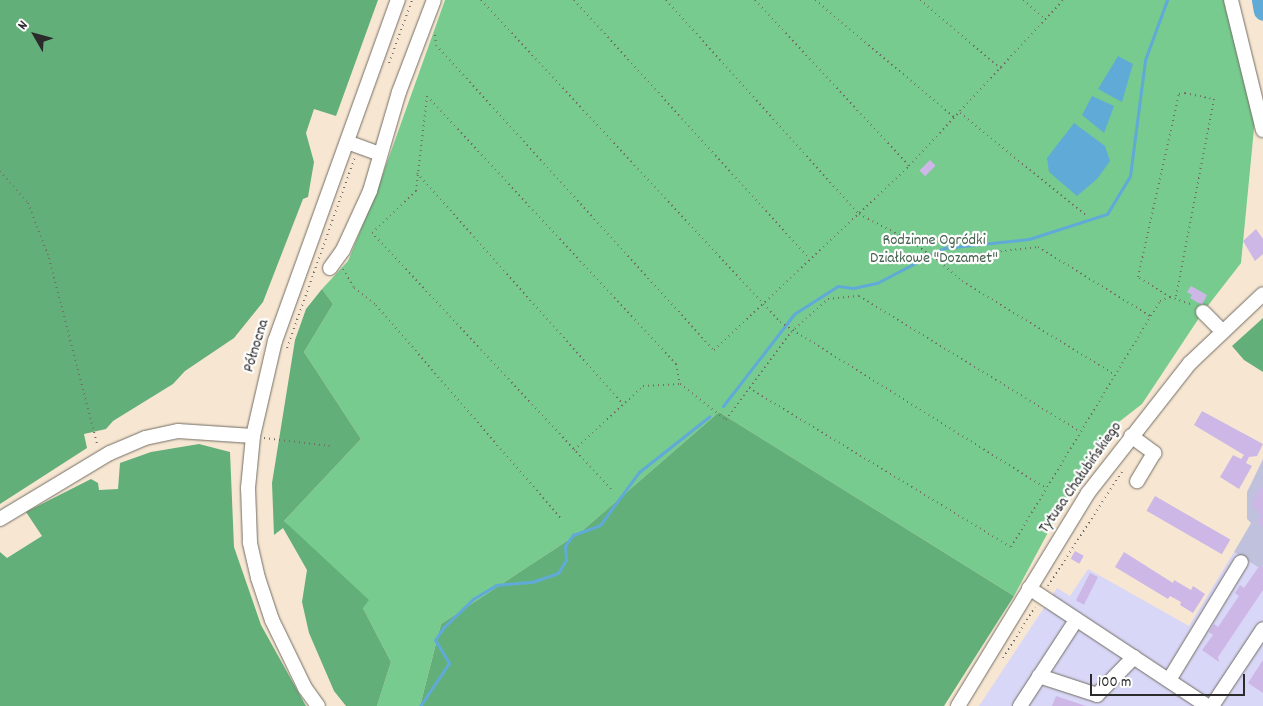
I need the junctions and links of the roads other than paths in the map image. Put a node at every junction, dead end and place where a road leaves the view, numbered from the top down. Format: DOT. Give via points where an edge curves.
graph roads {
  1 [pos="398,0"];
  2 [pos="434,0"];
  3 [pos="1231,0"];
  4 [pos="1263,130"];
  5 [pos="353,145"];
  6 [pos="380,154"];
  7 [pos="334,263"];
  8 [pos="1263,294"];
  9 [pos="1203,312"];
  10 [pos="1223,332"];
  11 [pos="1131,436"];
  12 [pos="258,437"];
  13 [pos="1137,481"];
  14 [pos="0,519"];
  15 [pos="1241,562"];
  16 [pos="1028,588"];
  17 [pos="1076,620"];
  18 [pos="1263,629"];
  19 [pos="1134,657"];
  20 [pos="1039,676"];
  21 [pos="1169,680"];
  22 [pos="318,706"];
  23 [pos="958,706"];
  24 [pos="1020,706"];
  25 [pos="1207,706"];
  26 [pos="1212,706"];
  1 -- 5 [label="street, Północna"];
  2 -- 6 [label="street" via="399,92"];
  3 -- 4 [label="street"];
  5 -- 6 [label="street"];
  5 -- 12 [label="street, Północna" via="275,341"];
  6 -- 7 [label="street" via="370,191"];
  8 -- 10 [label="street, Tytusa Chałubińskiego"];
  9 -- 10 [label="street"];
  10 -- 11 [label="street, Tytusa Chałubińskiego" via="1190,363"];
  11 -- 13 [label="street" via="1154,452"];
  11 -- 16 [label="street, Tytusa Chałubińskiego" via="1078,508"];
  12 -- 14 [label="street" via="178,430 145,438 102,459"];
  12 -- 22 [label="street, Północna" via="248,488 250,533 258,578 272,620 305,688"];
  15 -- 21 [label="street"];
  16 -- 17 [label="street"];
  16 -- 23 [label="street, Tytusa Chałubińskiego"];
  17 -- 19 [label="street"];
  17 -- 20 [label="street" via="1063,647"];
  18 -- 26 [label="street"];
  19 -- 20 [label="street" via="1097,695"];
  19 -- 21 [label="street"];
  20 -- 24 [label="street"];
  21 -- 25 [label="street"];
}
